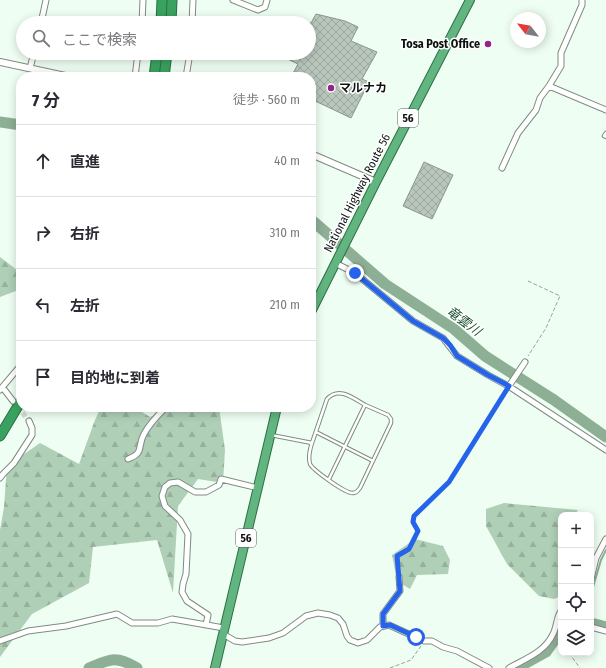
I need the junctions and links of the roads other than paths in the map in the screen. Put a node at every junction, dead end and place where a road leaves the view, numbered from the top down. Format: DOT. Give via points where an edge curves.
graph roads {
  1 [pos="46,0"];
  2 [pos="143,0"];
  3 [pos="162,0"];
  4 [pos="172,0"];
  5 [pos="193,0"];
  6 [pos="233,0"];
  7 [pos="267,0"];
  8 [pos="470,0"];
  9 [pos="582,0"];
  10 [pos="43,16"];
  11 [pos="142,16"];
  12 [pos="161,16"];
  13 [pos="171,16"];
  14 [pos="192,16"];
  15 [pos="32,60"];
  16 [pos="137,60"];
  17 [pos="156,60"];
  18 [pos="166,60"];
  19 [pos="189,60"];
  20 [pos="0,62"];
  21 [pos="30,68"];
  22 [pos="48,72"];
  23 [pos="136,72"];
  24 [pos="155,72"];
  25 [pos="165,72"];
  26 [pos="187,72"];
  27 [pos="549,86"];
  28 [pos="606,110"];
  29 [pos="606,133"];
  30 [pos="606,137"];
  31 [pos="316,156"];
  32 [pos="502,168"];
  33 [pos="376,182"];
  34 [pos="337,259"];
  35 [pos="316,294"];
  36 [pos="525,362"];
  37 [pos="16,371"];
  38 [pos="509,386"];
  39 [pos="2,389"];
  40 [pos="16,401"];
  41 [pos="365,405"];
  42 [pos="16,407"];
  43 [pos="162,412"];
  44 [pos="276,412"];
  45 [pos="29,421"];
  46 [pos="316,432"];
  47 [pos="270,435"];
  48 [pos="0,438"];
  49 [pos="312,443"];
  50 [pos="345,447"];
  51 [pos="606,450"];
  52 [pos="128,459"];
  53 [pos="373,461"];
  54 [pos="0,478"];
  55 [pos="329,480"];
  56 [pos="258,488"];
  57 [pos="606,539"];
  58 [pos="594,566"];
  59 [pos="399,577"];
  60 [pos="558,622"];
  61 [pos="206,625"];
  62 [pos="383,626"];
  63 [pos="594,629"];
  64 [pos="224,631"];
  65 [pos="606,631"];
  66 [pos="0,641"];
  67 [pos="215,668"];
  68 [pos="489,668"];
  69 [pos="509,668"];
  1 -- 10 [label="street"];
  2 -- 11 [label="street"];
  3 -- 12 [label="highway"];
  4 -- 13 [label="highway"];
  5 -- 14 [label="street"];
  6 -- 7 [label="street" via="258,10 265,7"];
  8 -- 33 [label="highway, National Highway Route 56 / 56"];
  9 -- 27 [label="street" via="582,6 561,53 560,66"];
  15 -- 21 [label="street"];
  16 -- 23 [label="street"];
  17 -- 24 [label="highway"];
  18 -- 25 [label="highway"];
  19 -- 26 [label="street"];
  20 -- 21 [label="street"];
  21 -- 22 [label="street"];
  27 -- 28 [label="street"];
  27 -- 32 [label="street" via="540,98 536,110 518,133"];
  29 -- 30 [label="lane"];
  31 -- 33 [label="street"];
  33 -- 34 [label="highway, National Highway Route 56 / 56"];
  34 -- 35 [label="highway, National Highway Route 56 / 56"];
  34 -- 38 [label="street" via="413,321 443,338 457,356"];
  36 -- 38 [label="street"];
  37 -- 39 [label="street"];
  38 -- 51 [label="street"];
  39 -- 40 [label="street"];
  41 -- 46 [label="lane" via="339,392 331,394"];
  41 -- 50 [label="lane"];
  41 -- 53 [label="lane" via="388,415 391,419"];
  42 -- 48 [label="highway"];
  43 -- 52 [label="street" via="143,435 140,451"];
  44 -- 47 [label="highway, 56"];
  45 -- 54 [label="street" via="32,435 14,463"];
  46 -- 49 [label="lane"];
  46 -- 50 [label="lane"];
  47 -- 49 [label="lane"];
  47 -- 56 [label="highway, 56"];
  49 -- 55 [label="lane" via="310,463 313,469"];
  50 -- 53 [label="lane"];
  50 -- 55 [label="lane"];
  53 -- 55 [label="lane" via="357,492 348,492"];
  56 -- 61 [label="street" via="221,479 218,485 206,492 195,492 178,482 165,487 162,496 165,506 180,520 188,534 186,574 182,592 186,601 208,615"];
  56 -- 64 [label="highway, 56"];
  57 -- 58 [label="street"];
  59 -- 62 [label="street" via="400,591 383,614"];
  60 -- 69 [label="street" via="546,645"];
  61 -- 64 [label="street"];
  61 -- 66 [label="street" via="172,619 158,623 132,623 117,614 66,626 28,631"];
  62 -- 64 [label="street" via="367,640 358,642 350,640 338,618 318,613 296,621 283,633 270,638 235,641"];
  62 -- 68 [label="street" via="390,625 424,641 432,641 458,651"];
  63 -- 65 [label="street"];
  64 -- 67 [label="highway, 56"];
}
